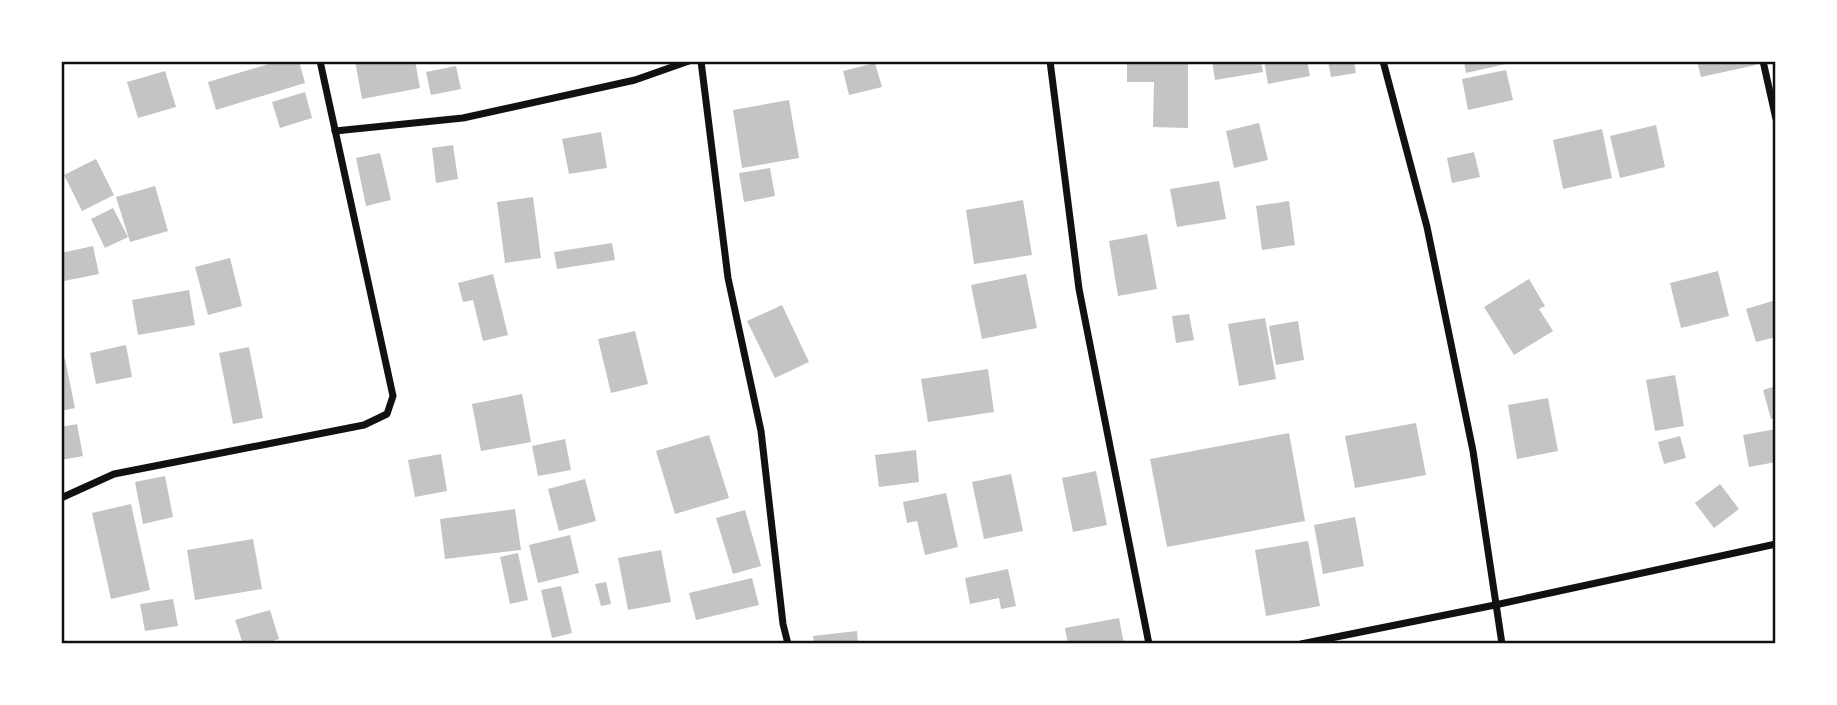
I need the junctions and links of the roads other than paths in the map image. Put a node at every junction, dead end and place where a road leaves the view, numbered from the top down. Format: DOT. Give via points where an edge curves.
graph roads {
  1 [pos="320,61"];
  2 [pos="690,61"];
  3 [pos="701,61"];
  4 [pos="1050,61"];
  5 [pos="1383,61"];
  6 [pos="1763,61"];
  7 [pos="1776,119"];
  8 [pos="335,131"];
  9 [pos="61,498"];
  10 [pos="1776,544"];
  11 [pos="1495,605"];
  12 [pos="788,644"];
  13 [pos="1149,644"];
  14 [pos="1301,644"];
  15 [pos="1502,644"];
  1 -- 8 [label="street"];
  2 -- 8 [label="street" via="635,80 463,118"];
  3 -- 12 [label="street" via="728,278 761,431"];
  4 -- 13 [label="street" via="1079,289"];
  5 -- 11 [label="street" via="1429,240 1473,452"];
  6 -- 7 [label="street"];
  8 -- 9 [label="street" via="393,396 387,414 364,425 114,474"];
  10 -- 11 [label="street"];
  11 -- 14 [label="street"];
  11 -- 15 [label="street"];
}
